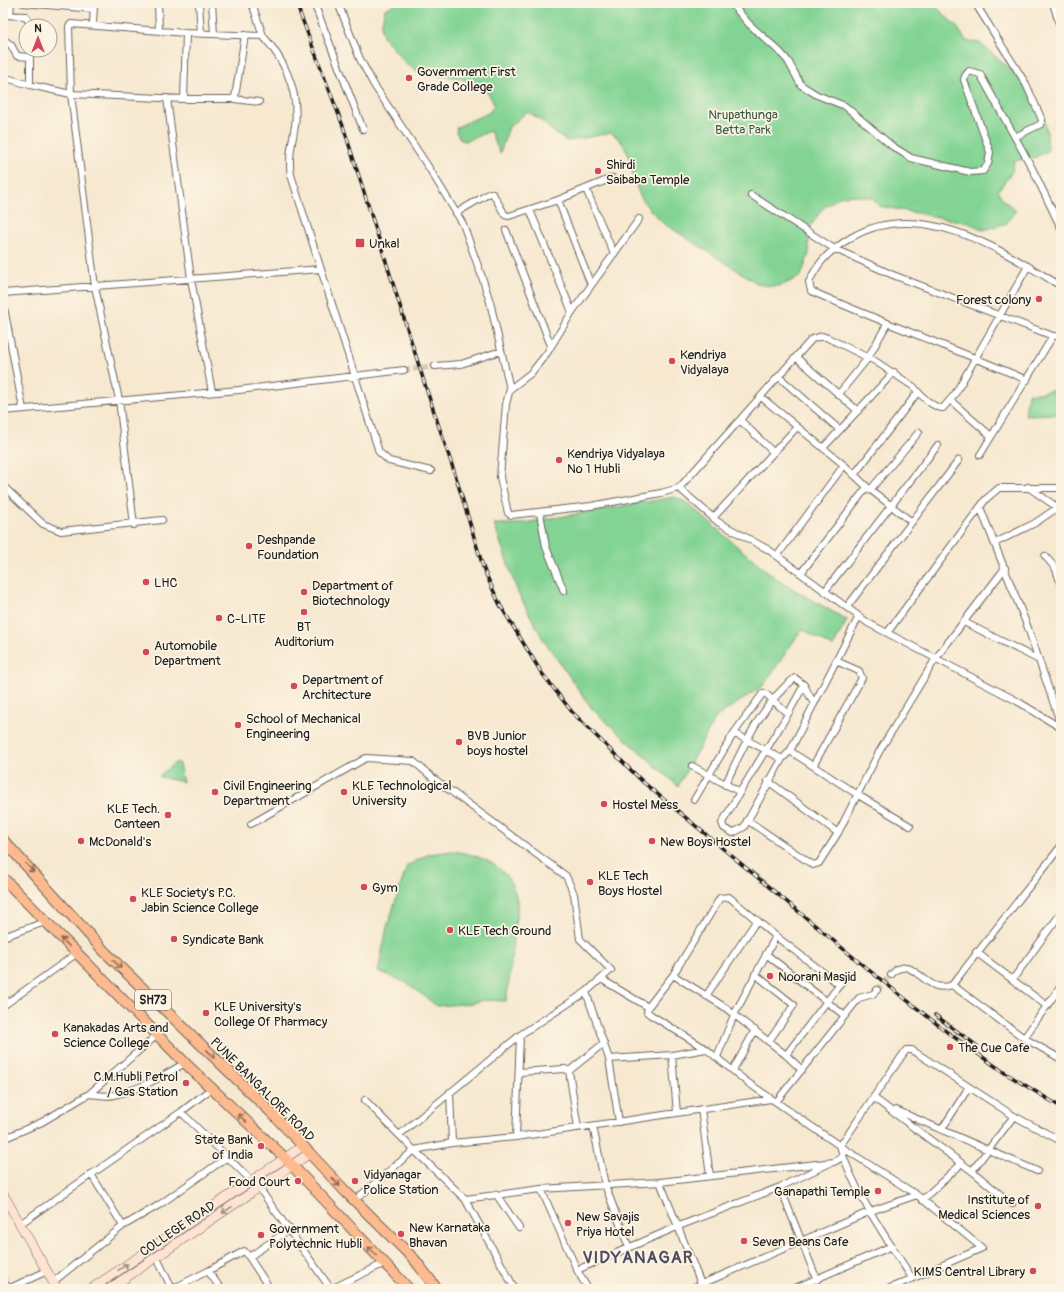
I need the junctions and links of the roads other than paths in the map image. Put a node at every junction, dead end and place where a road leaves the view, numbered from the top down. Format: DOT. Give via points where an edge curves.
graph roads {
  1 [pos="11,3"];
  2 [pos="23,3"];
  3 [pos="158,3"];
  4 [pos="199,3"];
  5 [pos="212,3"];
  6 [pos="252,3"];
  7 [pos="314,3"];
  8 [pos="338,3"];
  9 [pos="731,3"];
  10 [pos="986,3"];
  11 [pos="1053,3"];
  12 [pos="40,4"];
  13 [pos="94,6"];
  14 [pos="977,6"];
  15 [pos="3,15"];
  16 [pos="10,15"];
  17 [pos="27,18"];
  18 [pos="93,25"];
  19 [pos="1061,30"];
  20 [pos="159,31"];
  21 [pos="186,33"];
  22 [pos="200,34"];
  23 [pos="214,34"];
  24 [pos="245,35"];
  25 [pos="263,36"];
  26 [pos="3,39"];
  27 [pos="18,56"];
  28 [pos="30,58"];
  29 [pos="3,77"];
  30 [pos="30,85"];
  31 [pos="71,94"];
  32 [pos="167,98"];
  33 [pos="234,98"];
  34 [pos="184,99"];
  35 [pos="259,102"];
  36 [pos="363,129"];
  37 [pos="1015,137"];
  38 [pos="612,178"];
  39 [pos="586,189"];
  40 [pos="751,195"];
  41 [pos="558,200"];
  42 [pos="530,210"];
  43 [pos="456,213"];
  44 [pos="638,219"];
  45 [pos="1061,228"];
  46 [pos="506,230"];
  47 [pos="833,248"];
  48 [pos="614,254"];
  49 [pos="1028,266"];
  50 [pos="320,269"];
  51 [pos="191,280"];
  52 [pos="591,285"];
  53 [pos="1061,286"];
  54 [pos="95,287"];
  55 [pos="3,293"];
  56 [pos="3,302"];
  57 [pos="572,312"];
  58 [pos="999,316"];
  59 [pos="887,324"];
  60 [pos="1053,336"];
  61 [pos="1061,336"];
  62 [pos="551,346"];
  63 [pos="501,351"];
  64 [pos="796,358"];
  65 [pos="868,358"];
  66 [pos="975,358"];
  67 [pos="435,366"];
  68 [pos="404,370"];
  69 [pos="894,372"];
  70 [pos="356,376"];
  71 [pos="780,377"];
  72 [pos="1027,380"];
  73 [pos="510,389"];
  74 [pos="212,392"];
  75 [pos="918,392"];
  76 [pos="838,395"];
  77 [pos="761,397"];
  78 [pos="119,400"];
  79 [pos="950,400"];
  80 [pos="23,409"];
  81 [pos="3,411"];
  82 [pos="858,411"];
  83 [pos="740,420"];
  84 [pos="797,427"];
  85 [pos="840,430"];
  86 [pos="919,432"];
  87 [pos="992,436"];
  88 [pos="938,445"];
  89 [pos="823,448"];
  90 [pos="774,452"];
  91 [pos="980,455"];
  92 [pos="959,460"];
  93 [pos="844,465"];
  94 [pos="431,471"];
  95 [pos="854,475"];
  96 [pos="3,486"];
  97 [pos="1028,487"];
  98 [pos="679,488"];
  99 [pos="869,488"];
  100 [pos="1061,488"];
  101 [pos="1061,499"];
  102 [pos="891,507"];
  103 [pos="980,507"];
  104 [pos="1059,509"];
  105 [pos="540,513"];
  106 [pos="713,518"];
  107 [pos="162,520"];
  108 [pos="912,522"];
  109 [pos="134,525"];
  110 [pos="995,543"];
  111 [pos="776,556"];
  112 [pos="1045,556"];
  113 [pos="1005,568"];
  114 [pos="1056,568"];
  115 [pos="801,573"];
  116 [pos="1061,573"];
  117 [pos="1061,585"];
  118 [pos="564,591"];
  119 [pos="825,591"];
  120 [pos="847,607"];
  121 [pos="859,616"];
  122 [pos="964,622"];
  123 [pos="887,633"];
  124 [pos="936,658"];
  125 [pos="1039,660"];
  126 [pos="836,661"];
  127 [pos="804,685"];
  128 [pos="772,700"];
  129 [pos="814,704"];
  130 [pos="788,714"];
  131 [pos="1061,726"];
  132 [pos="734,733"];
  133 [pos="747,740"];
  134 [pos="765,750"];
  135 [pos="790,751"];
  136 [pos="782,759"];
  137 [pos="692,766"];
  138 [pos="813,766"];
  139 [pos="707,776"];
  140 [pos="768,781"];
  141 [pos="725,785"];
  142 [pos="740,792"];
  143 [pos="858,795"];
  144 [pos="694,800"];
  145 [pos="747,820"];
  146 [pos="251,824"];
  147 [pos="910,826"];
  148 [pos="838,833"];
  149 [pos="3,840"];
  150 [pos="1061,846"];
  151 [pos="3,878"];
  152 [pos="1061,913"];
  153 [pos="756,920"];
  154 [pos="45,922"];
  155 [pos="776,936"];
  156 [pos="3,937"];
  157 [pos="976,952"];
  158 [pos="76,954"];
  159 [pos="766,954"];
  160 [pos="755,974"];
  161 [pos="673,975"];
  162 [pos="847,975"];
  163 [pos="890,975"];
  164 [pos="601,979"];
  165 [pos="1013,980"];
  166 [pos="840,985"];
  167 [pos="952,985"];
  168 [pos="1061,986"];
  169 [pos="877,990"];
  170 [pos="586,992"];
  171 [pos="706,996"];
  172 [pos="826,1002"];
  173 [pos="3,1006"];
  174 [pos="1047,1006"];
  175 [pos="648,1007"];
  176 [pos="734,1015"];
  177 [pos="845,1016"];
  178 [pos="755,1030"];
  179 [pos="157,1035"];
  180 [pos="520,1035"];
  181 [pos="1024,1038"];
  182 [pos="769,1041"];
  183 [pos="604,1043"];
  184 [pos="706,1048"];
  185 [pos="672,1055"];
  186 [pos="786,1055"];
  187 [pos="717,1057"];
  188 [pos="609,1059"];
  189 [pos="1061,1059"];
  190 [pos="185,1063"];
  191 [pos="569,1070"];
  192 [pos="733,1070"];
  193 [pos="802,1070"];
  194 [pos="519,1072"];
  195 [pos="969,1087"];
  196 [pos="212,1088"];
  197 [pos="450,1092"];
  198 [pos="89,1094"];
  199 [pos="874,1098"];
  200 [pos="365,1100"];
  201 [pos="774,1101"];
  202 [pos="887,1106"];
  203 [pos="700,1109"];
  204 [pos="181,1112"];
  205 [pos="676,1113"];
  206 [pos="1014,1116"];
  207 [pos="619,1122"];
  208 [pos="593,1126"];
  209 [pos="578,1128"];
  210 [pos="942,1129"];
  211 [pos="399,1136"];
  212 [pos="516,1137"];
  213 [pos="3,1139"];
  214 [pos="1061,1141"];
  215 [pos="452,1143"];
  216 [pos="840,1146"];
  217 [pos="307,1149"];
  218 [pos="414,1150"];
  219 [pos="989,1150"];
  220 [pos="843,1157"];
  221 [pos="226,1158"];
  222 [pos="289,1162"];
  223 [pos="834,1162"];
  224 [pos="958,1167"];
  225 [pos="972,1171"];
  226 [pos="1037,1171"];
  227 [pos="91,1174"];
  228 [pos="710,1176"];
  229 [pos="251,1181"];
  230 [pos="660,1182"];
  231 [pos="605,1185"];
  232 [pos="780,1187"];
  233 [pos="259,1188"];
  234 [pos="542,1189"];
  235 [pos="3,1194"];
  236 [pos="496,1194"];
  237 [pos="917,1195"];
  238 [pos="465,1199"];
  239 [pos="355,1200"];
  240 [pos="922,1200"];
  241 [pos="1012,1204"];
  242 [pos="871,1211"];
  243 [pos="20,1224"];
  244 [pos="123,1226"];
  245 [pos="679,1226"];
  246 [pos="519,1228"];
  247 [pos="290,1230"];
  248 [pos="802,1241"];
  249 [pos="892,1246"];
  250 [pos="629,1248"];
  251 [pos="249,1257"];
  252 [pos="157,1258"];
  253 [pos="385,1263"];
  254 [pos="577,1270"];
  255 [pos="47,1271"];
  256 [pos="208,1271"];
  257 [pos="912,1278"];
  258 [pos="3,1280"];
  259 [pos="817,1280"];
  260 [pos="701,1284"];
  261 [pos="55,1285"];
  262 [pos="124,1285"];
  263 [pos="8,1289"];
  264 [pos="91,1289"];
  265 [pos="109,1289"];
  266 [pos="172,1289"];
  267 [pos="220,1289"];
  268 [pos="270,1289"];
  269 [pos="409,1289"];
  270 [pos="437,1289"];
  271 [pos="515,1289"];
  272 [pos="588,1289"];
  273 [pos="690,1289"];
  274 [pos="793,1289"];
  275 [pos="888,1289"];
  1 -- 16 [label="street"];
  2 -- 12 [label="street"];
  3 -- 20 [label="street"];
  4 -- 22 [label="street"];
  5 -- 23 [label="street"];
  6 -- 25 [label="street"];
  7 -- 36 [label="street"];
  8 -- 43 [label="street" via="360,60 374,85"];
  9 -- 37 [label="street" via="788,61 801,85 817,96 845,106 892,146 911,158 970,172 983,171 988,164 990,152 964,80 969,71 980,74"];
  10 -- 14 [label="street"];
  11 -- 19 [label="street"];
  12 -- 13 [label="street"];
  13 -- 18 [label="street"];
  14 -- 37 [label="street" via="1026,84 1042,120 1041,124"];
  15 -- 16 [label="street"];
  16 -- 17 [label="street"];
  18 -- 20 [label="street"];
  18 -- 31 [label="street" via="69,25"];
  20 -- 21 [label="street"];
  21 -- 22 [label="street"];
  21 -- 34 [label="street"];
  22 -- 23 [label="street"];
  23 -- 24 [label="street"];
  24 -- 25 [label="street"];
  24 -- 33 [label="street"];
  25 -- 50 [label="street" via="276,51 293,86 295,124 290,168"];
  26 -- 27 [label="street" via="12,45"];
  28 -- 30 [label="street"];
  29 -- 30 [label="street"];
  30 -- 31 [label="street"];
  31 -- 32 [label="street"];
  31 -- 54 [label="street"];
  32 -- 34 [label="street"];
  32 -- 51 [label="street"];
  33 -- 34 [label="street"];
  33 -- 35 [label="street"];
  37 -- 45 [label="street"];
  38 -- 39 [label="street"];
  39 -- 41 [label="street"];
  39 -- 48 [label="street"];
  40 -- 47 [label="street"];
  41 -- 42 [label="street"];
  41 -- 52 [label="street"];
  42 -- 43 [label="street" via="506,216 490,192"];
  42 -- 57 [label="street"];
  43 -- 63 [label="street" via="463,224 486,288"];
  44 -- 48 [label="street"];
  46 -- 62 [label="street"];
  47 -- 49 [label="street" via="870,228 926,223 966,234"];
  47 -- 58 [label="street"];
  47 -- 59 [label="street" via="822,260 811,279 809,289"];
  48 -- 52 [label="street"];
  49 -- 53 [label="street"];
  49 -- 58 [label="street"];
  50 -- 51 [label="street"];
  50 -- 70 [label="street"];
  51 -- 54 [label="street"];
  51 -- 74 [label="street"];
  52 -- 57 [label="street"];
  54 -- 55 [label="street"];
  54 -- 78 [label="street"];
  56 -- 80 [label="street"];
  57 -- 62 [label="street"];
  58 -- 60 [label="street"];
  58 -- 66 [label="street"];
  59 -- 65 [label="street"];
  59 -- 66 [label="street"];
  60 -- 61 [label="street"];
  60 -- 72 [label="street"];
  62 -- 73 [label="street" via="531,373"];
  63 -- 67 [label="street" via="461,364"];
  63 -- 73 [label="street"];
  64 -- 65 [label="street" via="812,339 822,336"];
  64 -- 71 [label="street"];
  64 -- 76 [label="street"];
  65 -- 69 [label="street"];
  65 -- 76 [label="street"];
  66 -- 72 [label="street"];
  66 -- 79 [label="street"];
  68 -- 70 [label="street"];
  69 -- 75 [label="street"];
  69 -- 82 [label="street"];
  70 -- 74 [label="street"];
  70 -- 94 [label="street" via="381,455 389,461"];
  71 -- 77 [label="street"];
  71 -- 85 [label="street"];
  72 -- 87 [label="street"];
  73 -- 105 [label="street" via="500,456 500,477 504,497 511,516"];
  74 -- 78 [label="street"];
  75 -- 79 [label="street" via="939,408 943,408"];
  75 -- 95 [label="street"];
  76 -- 82 [label="street"];
  77 -- 83 [label="street"];
  77 -- 84 [label="street"];
  78 -- 80 [label="street"];
  78 -- 109 [label="street"];
  79 -- 87 [label="street"];
  80 -- 81 [label="street"];
  82 -- 85 [label="street"];
  83 -- 90 [label="street"];
  83 -- 98 [label="street"];
  84 -- 89 [label="street"];
  84 -- 90 [label="street"];
  85 -- 89 [label="street"];
  86 -- 99 [label="street"];
  87 -- 91 [label="street"];
  88 -- 102 [label="street"];
  89 -- 93 [label="street"];
  90 -- 106 [label="street"];
  92 -- 108 [label="street"];
  93 -- 95 [label="street"];
  93 -- 111 [label="street"];
  95 -- 99 [label="street"];
  96 -- 109 [label="street" via="37,519 51,528 62,531"];
  97 -- 100 [label="street"];
  97 -- 103 [label="street" via="999,488"];
  97 -- 104 [label="street"];
  98 -- 105 [label="street"];
  98 -- 106 [label="street"];
  99 -- 102 [label="street"];
  99 -- 115 [label="street"];
  101 -- 104 [label="street"];
  102 -- 108 [label="street"];
  102 -- 119 [label="street"];
  103 -- 110 [label="street"];
  103 -- 123 [label="street"];
  104 -- 110 [label="street"];
  105 -- 118 [label="street" via="546,547"];
  106 -- 111 [label="street"];
  107 -- 109 [label="street"];
  108 -- 120 [label="street"];
  110 -- 113 [label="street"];
  111 -- 115 [label="street"];
  112 -- 114 [label="street"];
  113 -- 122 [label="street"];
  113 -- 125 [label="street"];
  114 -- 116 [label="street"];
  114 -- 117 [label="street"];
  115 -- 119 [label="street"];
  119 -- 120 [label="street"];
  120 -- 121 [label="street"];
  121 -- 123 [label="street"];
  121 -- 126 [label="street"];
  122 -- 124 [label="street"];
  122 -- 125 [label="street"];
  123 -- 124 [label="street"];
  124 -- 131 [label="street"];
  124 -- 143 [label="street" via="879,752"];
  125 -- 131 [label="street"];
  126 -- 129 [label="street"];
  126 -- 138 [label="street" via="859,670 862,678"];
  127 -- 128 [label="street" via="795,678"];
  127 -- 129 [label="street"];
  127 -- 130 [label="street"];
  128 -- 130 [label="street"];
  128 -- 132 [label="street" via="766,693 762,693"];
  128 -- 133 [label="street"];
  129 -- 135 [label="street"];
  130 -- 134 [label="street"];
  132 -- 133 [label="street"];
  132 -- 139 [label="street"];
  133 -- 134 [label="street"];
  133 -- 141 [label="street"];
  134 -- 136 [label="street"];
  134 -- 142 [label="street"];
  135 -- 136 [label="street"];
  135 -- 138 [label="street"];
  136 -- 140 [label="street"];
  137 -- 139 [label="street"];
  138 -- 143 [label="street"];
  139 -- 141 [label="street"];
  139 -- 144 [label="street"];
  140 -- 145 [label="street"];
  140 -- 148 [label="street"];
  141 -- 142 [label="street"];
  142 -- 145 [label="street" via="722,825 733,833 744,827"];
  143 -- 147 [label="street"];
  143 -- 148 [label="street"];
  145 -- 148 [label="street" via="815,865 821,861"];
  146 -- 164 [label="street" via="366,758 413,761 566,876 574,894 580,939 611,970"];
  149 -- 217 [label="main road, PUNE BANGALORE ROAD / SH73, one-way" via="104,951"];
  150 -- 157 [label="street"];
  151 -- 154 [label="main road, SH73"];
  152 -- 165 [label="street"];
  153 -- 155 [label="street"];
  153 -- 161 [label="street" via="729,897 720,898"];
  153 -- 171 [label="street"];
  154 -- 156 [label="street"];
  158 -- 154 [label="main road, SH73, one-way"];
  155 -- 159 [label="street"];
  155 -- 166 [label="street"];
  157 -- 165 [label="street"];
  157 -- 167 [label="street"];
  158 -- 173 [label="street"];
  158 -- 179 [label="main road, SH73"];
  159 -- 160 [label="street"];
  159 -- 172 [label="street"];
  160 -- 176 [label="street"];
  160 -- 182 [label="street" via="794,1005"];
  161 -- 171 [label="street"];
  161 -- 175 [label="street"];
  162 -- 166 [label="street"];
  163 -- 167 [label="street" via="897,969 906,967 933,985"];
  164 -- 170 [label="street"];
  164 -- 175 [label="street"];
  165 -- 174 [label="street"];
  166 -- 172 [label="street"];
  167 -- 181 [label="street"];
  168 -- 174 [label="street"];
  169 -- 177 [label="street" via="859,998"];
  170 -- 180 [label="street"];
  170 -- 183 [label="street"];
  171 -- 176 [label="street"];
  172 -- 177 [label="street"];
  172 -- 186 [label="street"];
  174 -- 181 [label="street"];
  175 -- 184 [label="street" via="647,1012 651,1015"];
  176 -- 178 [label="street"];
  176 -- 187 [label="street"];
  177 -- 193 [label="street"];
  178 -- 182 [label="street"];
  178 -- 192 [label="street"];
  179 -- 190 [label="main road, SH73"];
  179 -- 198 [label="street"];
  180 -- 194 [label="street"];
  180 -- 197 [label="street"];
  181 -- 189 [label="street"];
  182 -- 186 [label="street"];
  183 -- 188 [label="street"];
  183 -- 191 [label="street"];
  184 -- 185 [label="street"];
  184 -- 187 [label="street"];
  185 -- 188 [label="street"];
  185 -- 205 [label="street"];
  186 -- 193 [label="street"];
  187 -- 192 [label="street"];
  188 -- 207 [label="street"];
  190 -- 196 [label="main road, SH73"];
  190 -- 198 [label="street" via="161,1078 120,1093 106,1096"];
  191 -- 194 [label="street"];
  191 -- 209 [label="street"];
  192 -- 201 [label="street"];
  193 -- 201 [label="street"];
  194 -- 212 [label="street"];
  195 -- 199 [label="street" via="912,1050 906,1050"];
  195 -- 206 [label="street"];
  195 -- 210 [label="street"];
  196 -- 204 [label="street"];
  222 -- 196 [label="main road, SH73, one-way"];
  197 -- 211 [label="street"];
  197 -- 215 [label="street"];
  198 -- 213 [label="street" via="42,1122"];
  199 -- 202 [label="street"];
  199 -- 216 [label="street"];
  200 -- 211 [label="street"];
  201 -- 203 [label="street"];
  201 -- 216 [label="street"];
  202 -- 210 [label="street"];
  202 -- 225 [label="street"];
  203 -- 205 [label="street"];
  203 -- 228 [label="street"];
  204 -- 221 [label="street"];
  204 -- 227 [label="street"];
  205 -- 207 [label="street"];
  206 -- 214 [label="street"];
  206 -- 219 [label="street"];
  207 -- 208 [label="street"];
  208 -- 209 [label="street"];
  208 -- 231 [label="street"];
  209 -- 212 [label="street"];
  210 -- 219 [label="street"];
  211 -- 218 [label="street"];
  212 -- 215 [label="street"];
  215 -- 218 [label="street"];
  216 -- 220 [label="street"];
  216 -- 237 [label="street"];
  217 -- 222 [label="main road"];
  217 -- 239 [label="main road, PUNE BANGALORE ROAD / SH73, one-way"];
  218 -- 238 [label="street"];
  218 -- 239 [label="street"];
  219 -- 225 [label="street"];
  219 -- 226 [label="street"];
  220 -- 223 [label="street"];
  220 -- 242 [label="street"];
  221 -- 229 [label="street"];
  221 -- 244 [label="street" via="159,1205"];
  222 -- 229 [label="main road"];
  222 -- 233 [label="main road, COLLEGE ROAD"];
  253 -- 222 [label="main road, SH73, one-way"];
  223 -- 228 [label="street"];
  223 -- 232 [label="street"];
  224 -- 240 [label="street"];
  225 -- 241 [label="street"];
  227 -- 243 [label="street"];
  227 -- 244 [label="street"];
  228 -- 230 [label="street"];
  229 -- 233 [label="street"];
  264 -- 229 [label="main road, one-way"];
  230 -- 231 [label="street"];
  230 -- 245 [label="street"];
  231 -- 234 [label="street"];
  231 -- 250 [label="street"];
  232 -- 245 [label="street"];
  232 -- 248 [label="street"];
  233 -- 247 [label="street"];
  233 -- 252 [label="main road, COLLEGE ROAD, one-way"];
  234 -- 236 [label="street"];
  234 -- 254 [label="street"];
  235 -- 243 [label="main road"];
  236 -- 238 [label="street"];
  236 -- 246 [label="street"];
  237 -- 240 [label="street"];
  237 -- 242 [label="street"];
  238 -- 271 [label="street"];
  239 -- 270 [label="main road, PUNE BANGALORE ROAD / SH73" via="414,1259"];
  240 -- 257 [label="street" via="982,1248"];
  242 -- 248 [label="street"];
  242 -- 249 [label="street"];
  243 -- 255 [label="main road"];
  244 -- 261 [label="street"];
  245 -- 250 [label="street"];
  245 -- 260 [label="street"];
  247 -- 251 [label="street"];
  247 -- 253 [label="street" via="331,1288"];
  248 -- 259 [label="street"];
  248 -- 260 [label="street"];
  249 -- 257 [label="street"];
  249 -- 259 [label="street"];
  250 -- 254 [label="street"];
  251 -- 256 [label="street" via="246,1252 240,1252"];
  251 -- 268 [label="street"];
  252 -- 262 [label="main road, COLLEGE ROAD"];
  252 -- 266 [label="street"];
  253 -- 269 [label="main road, SH73"];
  254 -- 272 [label="street"];
  255 -- 261 [label="main road"];
  255 -- 263 [label="street"];
  256 -- 266 [label="street"];
  256 -- 267 [label="street"];
  257 -- 275 [label="street"];
  258 -- 263 [label="street"];
  259 -- 274 [label="street"];
  260 -- 273 [label="street"];
  262 -- 265 [label="main road, COLLEGE ROAD"];
}
